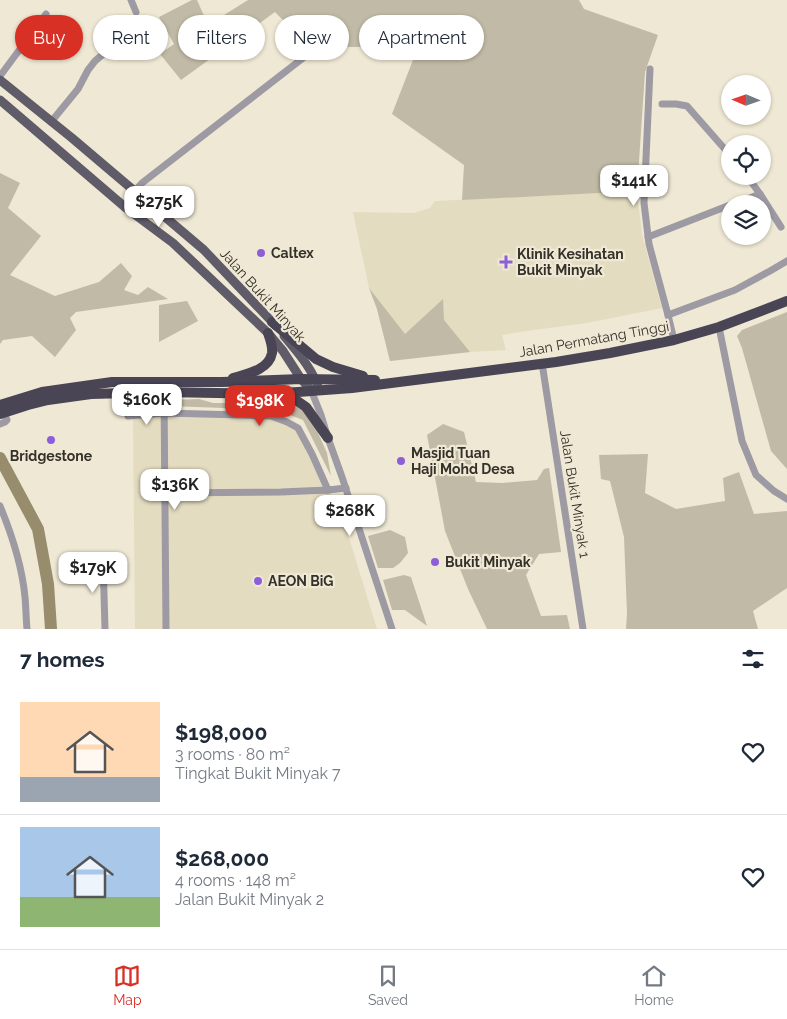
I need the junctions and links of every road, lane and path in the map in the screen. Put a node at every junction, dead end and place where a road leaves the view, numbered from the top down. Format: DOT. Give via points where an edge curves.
graph roads {
  1 [pos="131,0"];
  2 [pos="136,12"];
  3 [pos="46,14"];
  4 [pos="97,60"];
  5 [pos="300,60"];
  6 [pos="650,69"];
  7 [pos="0,76"];
  8 [pos="0,80"];
  9 [pos="12,91"];
  10 [pos="2,102"];
  11 [pos="662,104"];
  12 [pos="51,122"];
  13 [pos="721,145"];
  14 [pos="754,185"];
  15 [pos="134,192"];
  16 [pos="760,194"];
  17 [pos="721,209"];
  18 [pos="781,227"];
  19 [pos="648,237"];
  20 [pos="787,261"];
  21 [pos="787,301"];
  22 [pos="668,315"];
  23 [pos="272,322"];
  24 [pos="719,327"];
  25 [pos="268,333"];
  26 [pos="674,340"];
  27 [pos="542,364"];
  28 [pos="301,379"];
  29 [pos="316,379"];
  30 [pos="222,382"];
  31 [pos="401,382"];
  32 [pos="315,390"];
  33 [pos="164,392"];
  34 [pos="271,394"];
  35 [pos="1,411"];
  36 [pos="164,413"];
  37 [pos="128,416"];
  38 [pos="0,424"];
  39 [pos="328,438"];
  40 [pos="346,488"];
  41 [pos="328,490"];
  42 [pos="164,493"];
  43 [pos="787,499"];
  44 [pos="0,506"];
  45 [pos="103,558"];
  46 [pos="27,629"];
  47 [pos="105,629"];
  48 [pos="166,629"];
  49 [pos="392,629"];
  50 [pos="583,629"];
  1 -- 2 [label="street"];
  3 -- 7 [label="street"];
  4 -- 12 [label="street"];
  5 -- 15 [label="street"];
  6 -- 19 [label="street" via="644,197"];
  8 -- 9 [label="main road, Jalan Bukit Minyak"];
  9 -- 10 [label="main road" via="8,91"];
  9 -- 12 [label="main road, Jalan Bukit Minyak"];
  10 -- 25 [label="main road, Jalan Bukit Minyak" via="126,208 173,242"];
  11 -- 13 [label="street" via="687,106"];
  12 -- 15 [label="main road, Jalan Bukit Minyak"];
  14 -- 16 [label="street"];
  15 -- 23 [label="main road, Jalan Bukit Minyak" via="204,250"];
  16 -- 18 [label="street"];
  17 -- 19 [label="street"];
  19 -- 22 [label="street"];
  20 -- 22 [label="street" via="735,290"];
  21 -- 24 [label="highway, Jalan Permatang Tinggi"];
  22 -- 26 [label="street"];
  23 -- 29 [label="main road, Jalan Bukit Minyak"];
  23 -- 31 [label="highway" via="324,364 361,376"];
  24 -- 26 [label="highway, Jalan Permatang Tinggi"];
  24 -- 43 [label="street" via="742,441 756,475"];
  25 -- 28 [label="main road, Jalan Bukit Minyak"];
  25 -- 30 [label="highway" via="272,353 268,362 261,369"];
  26 -- 27 [label="highway, Jalan Permatang Tinggi"];
  27 -- 31 [label="highway, Jalan Permatang Tinggi"];
  27 -- 50 [label="street, Jalan Bukit Minyak 1"];
  28 -- 29 [label="highway"];
  28 -- 30 [label="highway"];
  28 -- 32 [label="main road, Jalan Bukit Minyak"];
  29 -- 31 [label="highway"];
  29 -- 32 [label="main road, Jalan Bukit Minyak"];
  30 -- 35 [label="highway" via="100,383 42,392"];
  31 -- 32 [label="highway"];
  32 -- 34 [label="highway"];
  32 -- 39 [label="street"];
  33 -- 34 [label="highway"];
  33 -- 35 [label="highway" via="70,396"];
  33 -- 36 [label="street"];
  34 -- 39 [label="highway" via="296,400 306,407"];
  35 -- 38 [label="street" via="6,420"];
  36 -- 37 [label="street"];
  36 -- 41 [label="street" via="271,416 287,422 298,428"];
  36 -- 42 [label="street"];
  39 -- 40 [label="street"];
  40 -- 41 [label="street"];
  40 -- 49 [label="street"];
  41 -- 42 [label="street"];
  42 -- 48 [label="street"];
  44 -- 46 [label="street" via="22,574"];
  45 -- 47 [label="street"];
}
